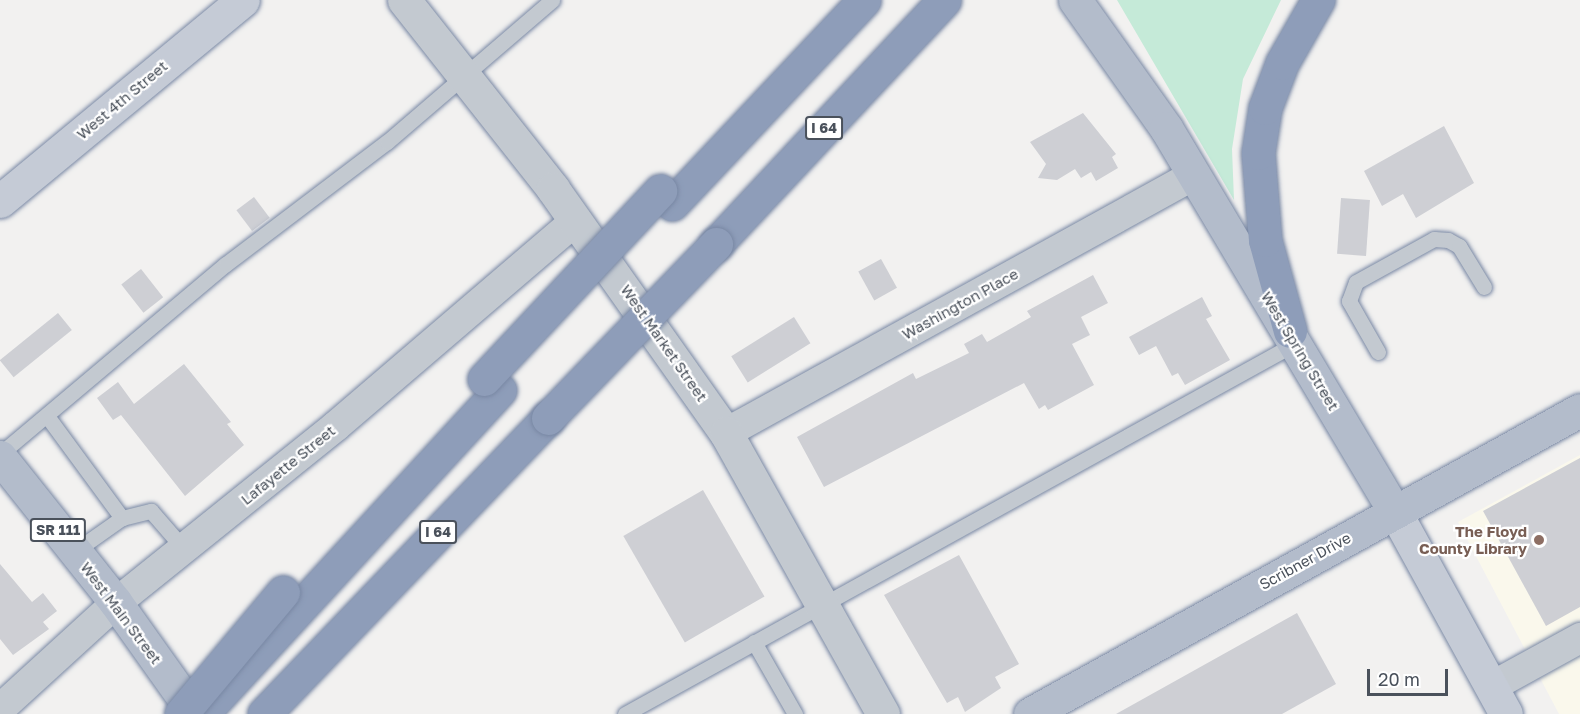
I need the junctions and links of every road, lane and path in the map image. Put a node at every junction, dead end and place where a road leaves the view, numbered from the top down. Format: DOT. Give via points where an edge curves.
graph roads {
  1 [pos="243,0"];
  2 [pos="404,0"];
  3 [pos="552,0"];
  4 [pos="839,0"];
  5 [pos="864,0"];
  6 [pos="944,0"];
  7 [pos="1075,0"];
  8 [pos="1317,0"];
  9 [pos="461,76"];
  10 [pos="1194,175"];
  11 [pos="4,190"];
  12 [pos="666,198"];
  13 [pos="576,220"];
  14 [pos="1484,287"];
  15 [pos="1293,337"];
  16 [pos="1378,352"];
  17 [pos="1580,410"];
  18 [pos="47,416"];
  19 [pos="726,433"];
  20 [pos="0,455"];
  21 [pos="1395,512"];
  22 [pos="122,518"];
  23 [pos="184,549"];
  24 [pos="75,551"];
  25 [pos="291,598"];
  26 [pos="116,603"];
  27 [pos="823,603"];
  28 [pos="1580,638"];
  29 [pos="754,642"];
  30 [pos="1498,701"];
  31 [pos="0,709"];
  32 [pos="630,713"];
  33 [pos="181,714"];
  34 [pos="195,714"];
  35 [pos="202,714"];
  36 [pos="264,714"];
  37 [pos="795,714"];
  38 [pos="883,714"];
  39 [pos="1030,714"];
  1 -- 11 [label="main road, West 4th Street"];
  2 -- 9 [label="street, West Market Street"];
  3 -- 9 [label="lane"];
  4 -- 12 [label="highway"];
  5 -- 12 [label="highway"];
  6 -- 36 [label="highway, I 64, bridge" via="716,244"];
  7 -- 10 [label="main road, West Spring Street"];
  8 -- 15 [label="highway" via="1282,63 1265,108 1258,153 1265,240"];
  9 -- 13 [label="street, West Market Street"];
  9 -- 18 [label="lane" via="387,142 226,264"];
  10 -- 15 [label="main road, West Spring Street"];
  10 -- 19 [label="street, Washington Place"];
  12 -- 25 [label="highway, bridge"];
  13 -- 19 [label="street, West Market Street"];
  13 -- 23 [label="street, Lafayette Street" via="336,426"];
  14 -- 16 [label="lane" via="1459,246 1434,239 1356,282 1349,301"];
  15 -- 21 [label="main road, West Spring Street"];
  15 -- 27 [label="lane"];
  17 -- 21 [label="main road, Scribner Drive"];
  18 -- 20 [label="lane"];
  18 -- 22 [label="lane"];
  19 -- 27 [label="street, West Market Street"];
  20 -- 24 [label="main road, West Main Street / SR 111"];
  21 -- 30 [label="main road, West Spring Street"];
  21 -- 39 [label="main road, Scribner Drive"];
  22 -- 23 [label="lane" via="151,510"];
  22 -- 24 [label="lane"];
  23 -- 26 [label="street, Lafayette Street"];
  24 -- 26 [label="main road, West Main Street / SR 111"];
  25 -- 33 [label="highway, bridge"];
  25 -- 35 [label="highway"];
  26 -- 31 [label="street, Lafayette Street"];
  26 -- 34 [label="main road, West Main Street / SR 111"];
  27 -- 29 [label="lane"];
  27 -- 38 [label="street, West Market Street"];
  28 -- 30 [label="street"];
  29 -- 32 [label="lane"];
  29 -- 37 [label="lane"];
}
